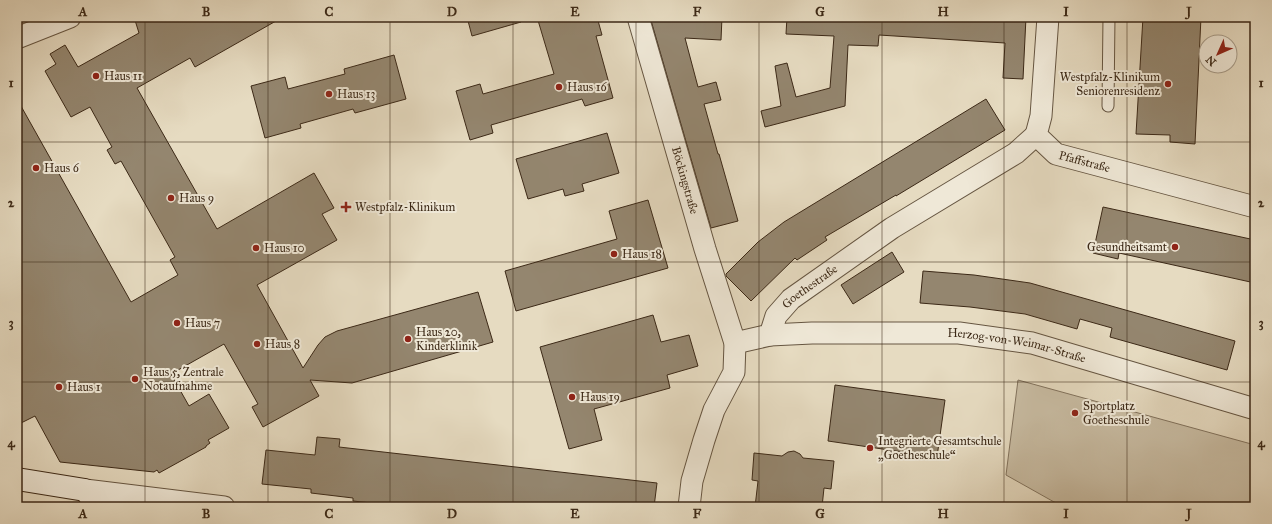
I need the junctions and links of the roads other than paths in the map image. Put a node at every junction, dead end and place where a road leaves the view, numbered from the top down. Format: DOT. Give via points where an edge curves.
graph roads {
  1 [pos="70,17"];
  2 [pos="638,17"];
  3 [pos="1048,17"];
  4 [pos="1109,17"];
  5 [pos="17,38"];
  6 [pos="1108,106"];
  7 [pos="1036,135"];
  8 [pos="1255,207"];
  9 [pos="770,335"];
  10 [pos="735,343"];
  11 [pos="1255,409"];
  12 [pos="17,479"];
  13 [pos="85,490"];
  14 [pos="99,507"];
  15 [pos="224,507"];
  16 [pos="689,507"];
  1 -- 5 [label="street"];
  2 -- 10 [label="street, Böckingstraße"];
  3 -- 7 [label="street" via="1041,116"];
  4 -- 6 [label="lane"];
  7 -- 8 [label="street, Pfaffstraße" via="1056,154"];
  7 -- 9 [label="street, Goethestraße" via="1016,153 892,228 790,299 776,316"];
  9 -- 10 [label="street"];
  9 -- 11 [label="street, Herzog-von-Weimar-Straße" via="812,332 959,333 1032,343"];
  10 -- 16 [label="street" via="734,372 714,410 704,440 692,481"];
  12 -- 13 [label="main road"];
  13 -- 14 [label="main road"];
  13 -- 15 [label="street"];
}
